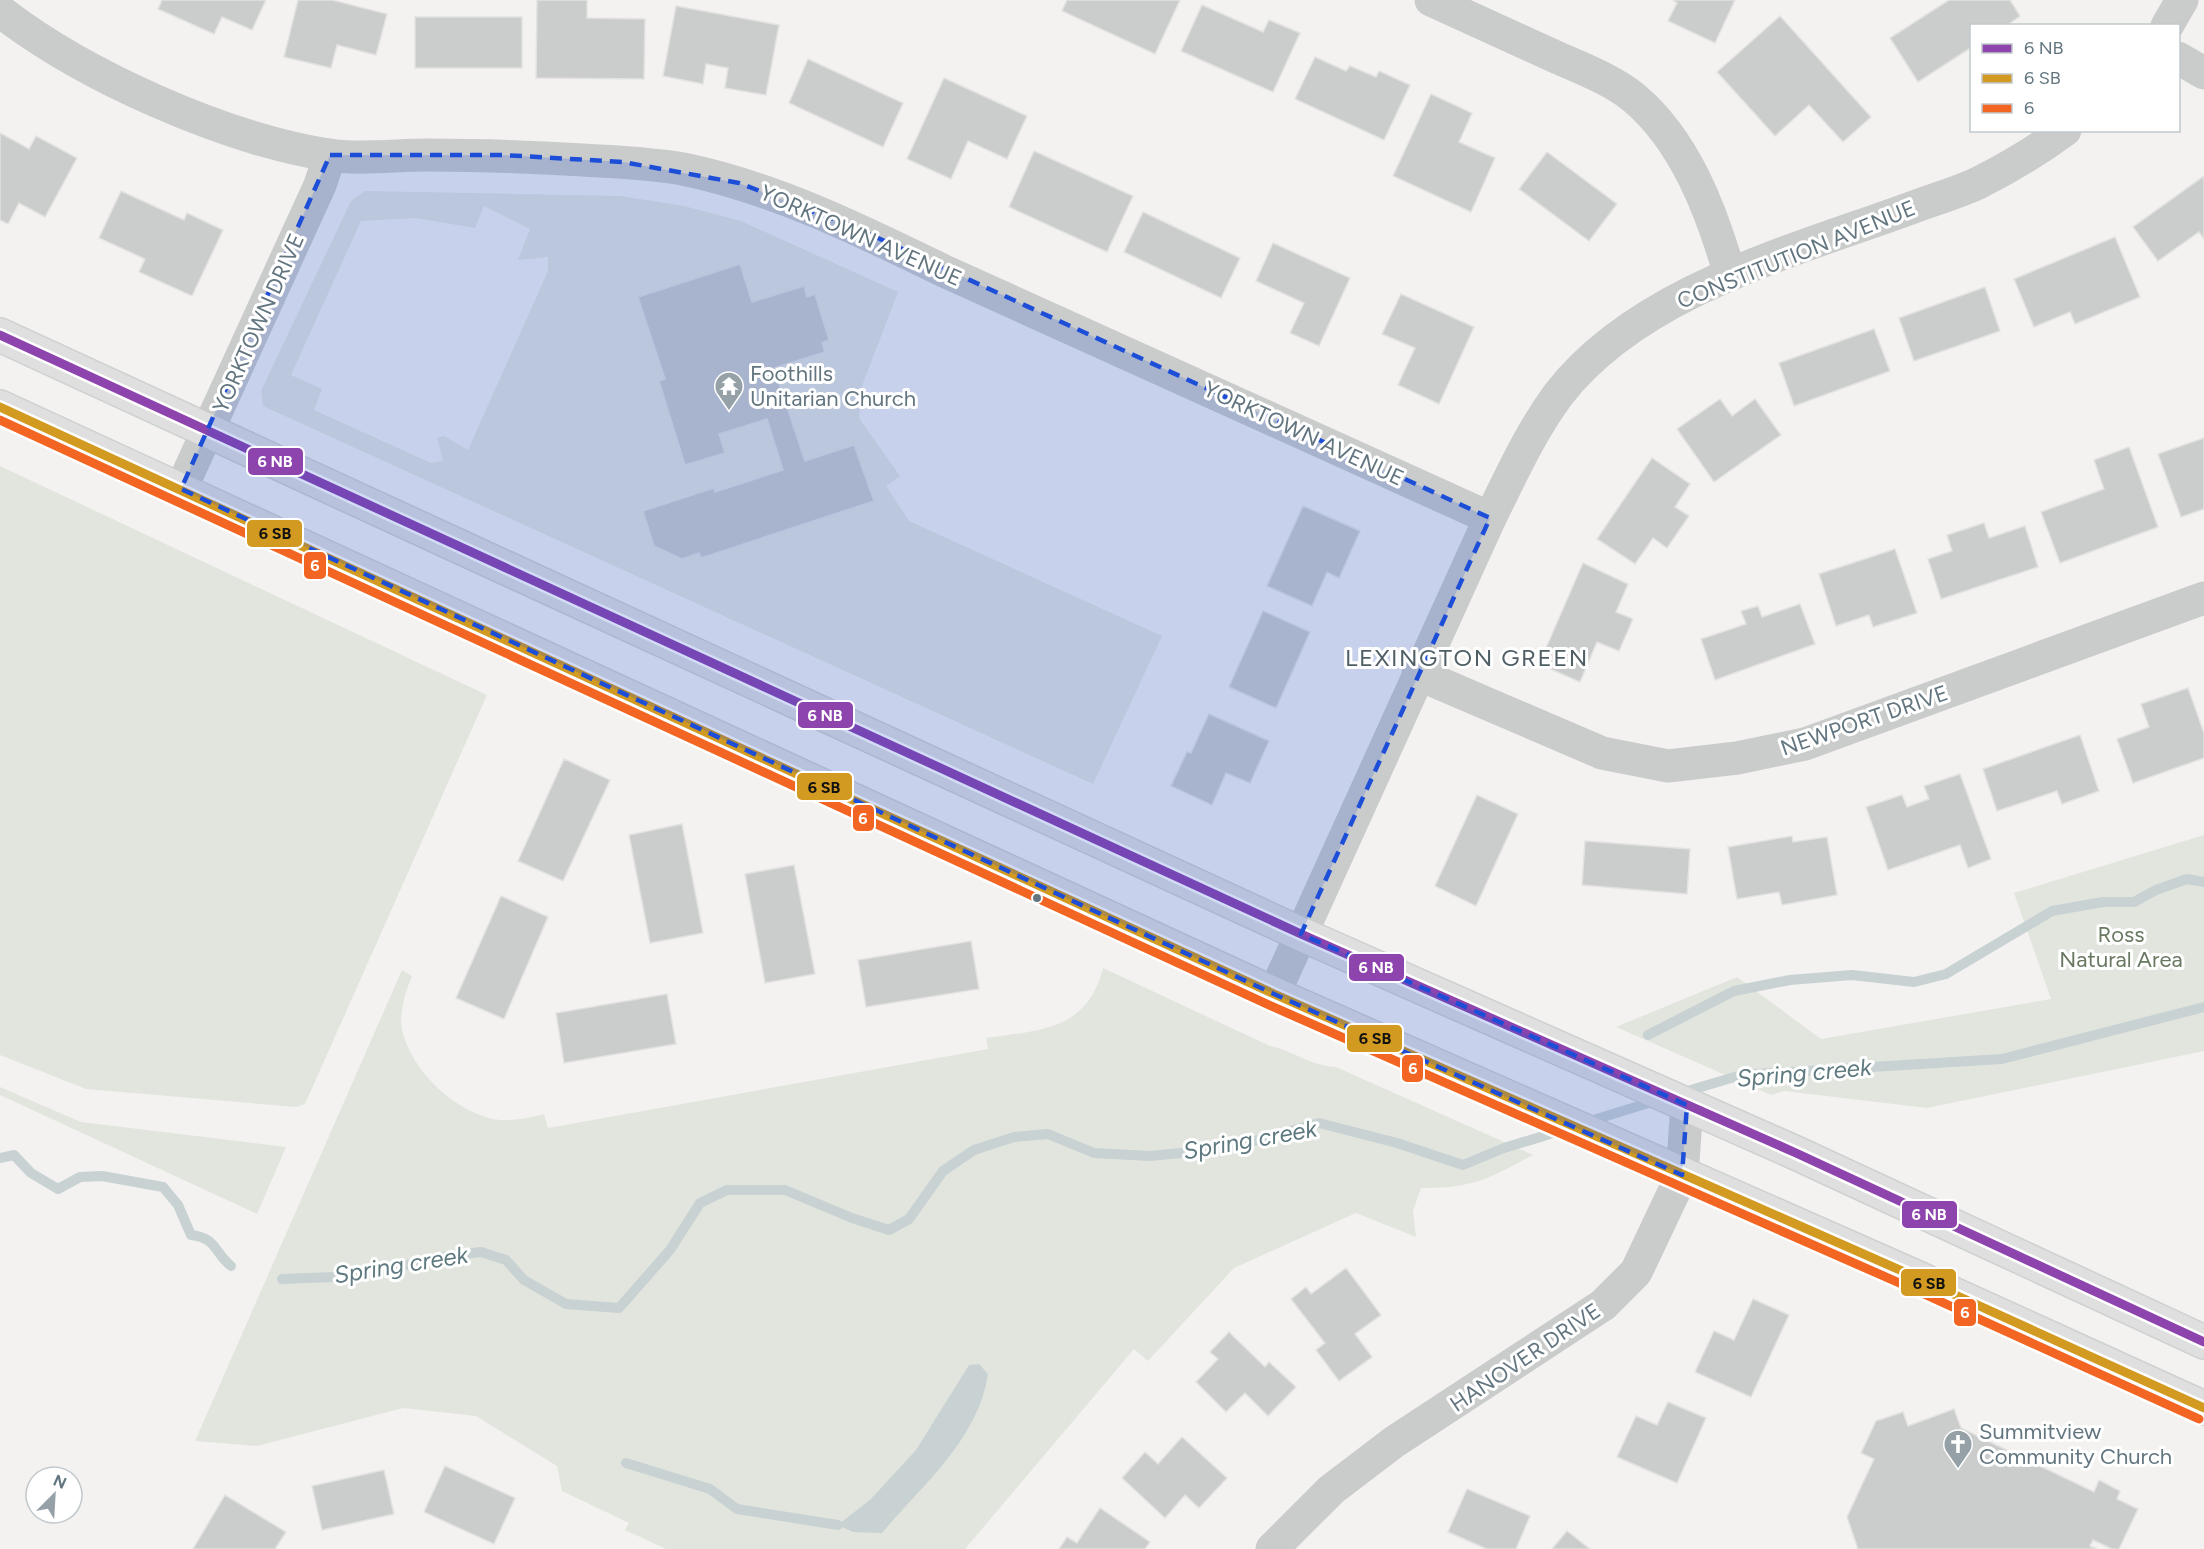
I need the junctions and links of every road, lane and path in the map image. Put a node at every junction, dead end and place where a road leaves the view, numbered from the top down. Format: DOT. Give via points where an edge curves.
graph roads {
  1 [pos="1431,0"];
  2 [pos="2182,0"];
  3 [pos="0,11"];
  4 [pos="2168,24"];
  5 [pos="2180,58"];
  6 [pos="2204,73"];
  7 [pos="2062,132"];
  8 [pos="330,155"];
  9 [pos="1730,275"];
  10 [pos="0,335"];
  11 [pos="0,407"];
  12 [pos="209,430"];
  13 [pos="181,489"];
  14 [pos="1490,518"];
  15 [pos="2204,598"];
  16 [pos="1418,674"];
  17 [pos="1301,934"];
  18 [pos="1274,994"];
  19 [pos="1687,1105"];
  20 [pos="1683,1163"];
  21 [pos="2204,1342"];
  22 [pos="2204,1408"];
  23 [pos="1272,1549"];
  1 -- 9 [label="street" via="1632,96 1662,126 1681,156 1718,232"];
  2 -- 4 [label="street"];
  3 -- 8 [label="street, YORKTOWN AVENUE" via="36,39 194,117 254,137"];
  5 -- 6 [label="street"];
  7 -- 9 [label="street, CONSTITUTION AVENUE" via="2035,153 1978,183"];
  8 -- 12 [label="street, YORKTOWN DRIVE"];
  8 -- 14 [label="street, YORKTOWN AVENUE" via="503,155 612,161 681,169 739,183 856,228"];
  9 -- 14 [label="street, CONSTITUTION AVENUE" via="1679,298 1633,326 1586,365 1559,395 1527,443"];
  10 -- 12 [label="main road"];
  11 -- 13 [label="main road"];
  12 -- 13 [label="street, YORKTOWN DRIVE"];
  12 -- 17 [label="main road"];
  13 -- 18 [label="main road"];
  14 -- 16 [label="street, CONSTITUTION AVENUE"];
  15 -- 16 [label="street, NEWPORT DRIVE" via="1805,744 1737,758 1668,766 1602,753"];
  16 -- 17 [label="street, CONSTITUTION AVENUE"];
  17 -- 18 [label="street, CONSTITUTION AVENUE"];
  17 -- 19 [label="main road"];
  18 -- 20 [label="main road" via="1641,1156"];
  19 -- 20 [label="street, HANOVER DRIVE"];
  19 -- 21 [label="main road"];
  20 -- 22 [label="main road"];
  20 -- 23 [label="street, HANOVER DRIVE" via="1636,1272 1611,1298 1394,1442 1330,1490"];
}
